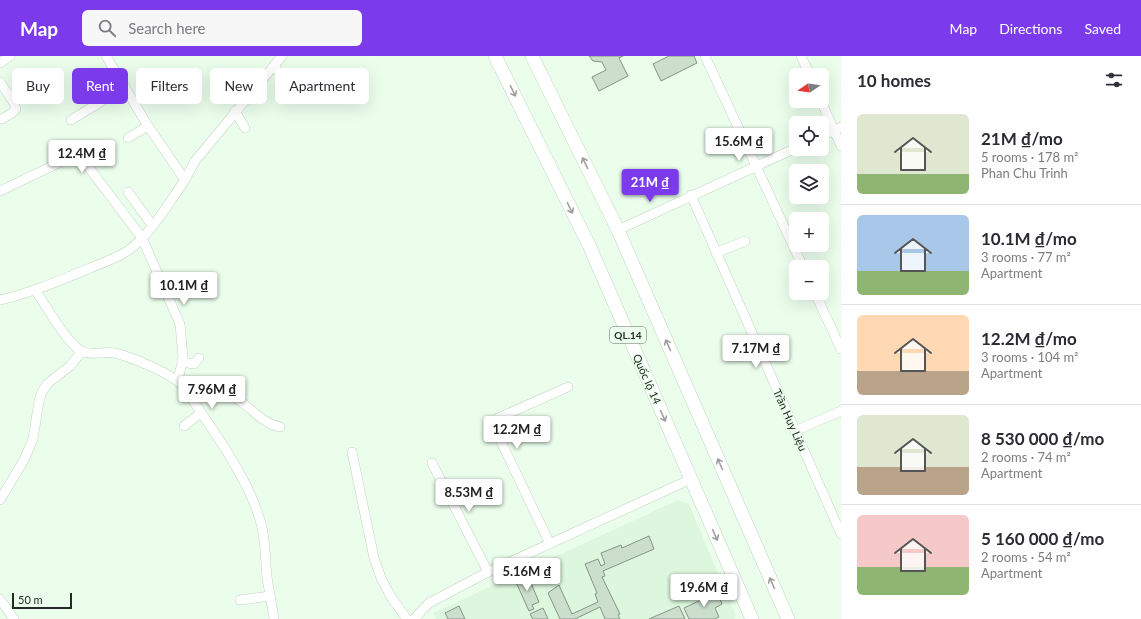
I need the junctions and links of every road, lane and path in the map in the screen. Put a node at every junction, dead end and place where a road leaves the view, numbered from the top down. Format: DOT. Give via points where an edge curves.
graph roads {
  1 [pos="10,56"];
  2 [pos="106,56"];
  3 [pos="282,56"];
  4 [pos="495,56"];
  5 [pos="532,56"];
  6 [pos="705,56"];
  7 [pos="801,56"];
  8 [pos="0,63"];
  9 [pos="274,66"];
  10 [pos="113,68"];
  11 [pos="807,68"];
  12 [pos="0,82"];
  13 [pos="128,92"];
  14 [pos="97,104"];
  15 [pos="825,108"];
  16 [pos="235,112"];
  17 [pos="2,119"];
  18 [pos="70,120"];
  19 [pos="148,126"];
  20 [pos="245,128"];
  21 [pos="838,129"];
  22 [pos="128,138"];
  23 [pos="841,146"];
  24 [pos="789,151"];
  25 [pos="756,166"];
  26 [pos="185,180"];
  27 [pos="0,191"];
  28 [pos="128,192"];
  29 [pos="691,195"];
  30 [pos="152,225"];
  31 [pos="618,230"];
  32 [pos="142,238"];
  33 [pos="745,241"];
  34 [pos="716,253"];
  35 [pos="800,260"];
  36 [pos="35,290"];
  37 [pos="0,300"];
  38 [pos="818,300"];
  39 [pos="841,349"];
  40 [pos="82,352"];
  41 [pos="199,358"];
  42 [pos="182,362"];
  43 [pos="180,383"];
  44 [pos="568,387"];
  45 [pos="841,411"];
  46 [pos="201,413"];
  47 [pos="184,426"];
  48 [pos="280,427"];
  49 [pos="795,431"];
  50 [pos="352,452"];
  51 [pos="432,463"];
  52 [pos="691,479"];
  53 [pos="0,500"];
  54 [pos="841,534"];
  55 [pos="550,544"];
  56 [pos="488,572"];
  57 [pos="270,596"];
  58 [pos="0,599"];
  59 [pos="240,600"];
  60 [pos="14,619"];
  61 [pos="274,619"];
  62 [pos="407,619"];
  63 [pos="414,619"];
  64 [pos="752,619"];
  65 [pos="788,619"];
  1 -- 8 [label="street"];
  2 -- 10 [label="street"];
  3 -- 9 [label="street"];
  4 -- 52 [label="highway, Quốc lộ 14 / QL.14, one-way" via="589,245"];
  31 -- 5 [label="highway, QL.14, one-way"];
  6 -- 25 [label="street"];
  7 -- 11 [label="street"];
  9 -- 16 [label="street"];
  12 -- 17 [label="street" via="16,109"];
  13 -- 19 [label="street"];
  14 -- 18 [label="street"];
  15 -- 21 [label="street"];
  16 -- 20 [label="street"];
  16 -- 26 [label="street" via="195,161"];
  19 -- 22 [label="street"];
  19 -- 26 [label="street"];
  21 -- 23 [label="street"];
  24 -- 25 [label="street"];
  25 -- 29 [label="street"];
  25 -- 35 [label="street"];
  26 -- 30 [label="street"];
  27 -- 32 [label="street" via="58,162 76,157 91,168"];
  28 -- 30 [label="street"];
  29 -- 31 [label="street"];
  29 -- 34 [label="street, Trần Huy Liệu"];
  30 -- 32 [label="street"];
  65 -- 31 [label="highway, QL.14, one-way"];
  32 -- 36 [label="street" via="113,259"];
  32 -- 42 [label="street" via="180,324"];
  33 -- 34 [label="street"];
  34 -- 49 [label="street, Trần Huy Liệu"];
  36 -- 37 [label="street"];
  36 -- 40 [label="street" via="72,344"];
  38 -- 39 [label="street"];
  40 -- 43 [label="street" via="115,353 166,374"];
  40 -- 53 [label="street" via="70,366 48,383 42,392 38,401 33,439 24,460"];
  41 -- 42 [label="street" via="194,364"];
  42 -- 43 [label="street"];
  43 -- 46 [label="street"];
  43 -- 48 [label="street" via="226,393 248,406 266,422"];
  44 -- 55 [label="street" via="498,418 494,423"];
  45 -- 49 [label="street"];
  46 -- 47 [label="street"];
  46 -- 57 [label="street" via="253,499 264,541"];
  49 -- 54 [label="street, Trần Huy Liệu"];
  50 -- 62 [label="street" via="374,558 390,597"];
  51 -- 56 [label="street"];
  52 -- 55 [label="street"];
  52 -- 64 [label="highway, Quốc lộ 14 / QL.14, one-way"];
  55 -- 56 [label="street"];
  56 -- 63 [label="street" via="429,603"];
  57 -- 59 [label="street"];
  57 -- 61 [label="street"];
  58 -- 60 [label="street"];
}
